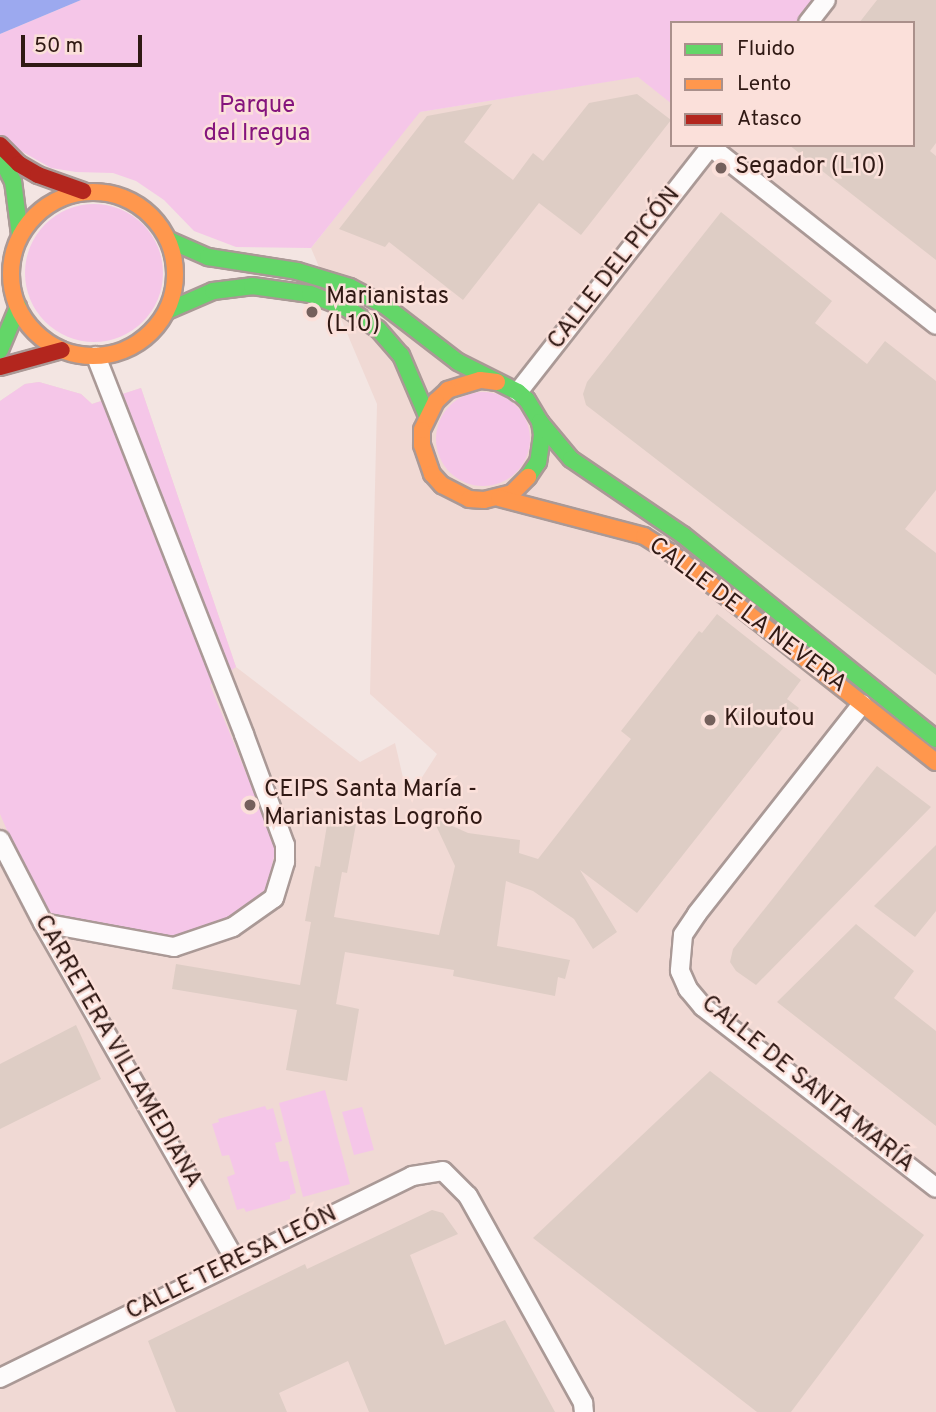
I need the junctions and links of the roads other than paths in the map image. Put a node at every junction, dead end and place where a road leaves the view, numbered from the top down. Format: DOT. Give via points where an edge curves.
graph roads {
  1 [pos="826,0"];
  2 [pos="810,21"];
  3 [pos="0,145"];
  4 [pos="711,147"];
  5 [pos="713,147"];
  6 [pos="0,156"];
  7 [pos="83,191"];
  8 [pos="20,235"];
  9 [pos="169,240"];
  10 [pos="18,307"];
  11 [pos="167,311"];
  12 [pos="936,325"];
  13 [pos="0,350"];
  14 [pos="62,350"];
  15 [pos="96,356"];
  16 [pos="0,367"];
  17 [pos="497,382"];
  18 [pos="518,392"];
  19 [pos="427,415"];
  20 [pos="540,422"];
  21 [pos="499,498"];
  22 [pos="862,704"];
  23 [pos="936,739"];
  24 [pos="936,762"];
  25 [pos="0,840"];
  26 [pos="43,923"];
  27 [pos="936,1188"];
  28 [pos="236,1261"];
  29 [pos="0,1378"];
  30 [pos="584,1412"];
  1 -- 2 [label="street"];
  3 -- 7 [label="main road" via="38,176"];
  4 -- 18 [label="street, CALLE DEL PICÓN"];
  5 -- 12 [label="street"];
  6 -- 8 [label="main road" via="13,181"];
  7 -- 8 [label="main road" via="47,205"];
  7 -- 9 [label="main road" via="125,197 151,216"];
  8 -- 10 [label="main road" via="11,274"];
  9 -- 11 [label="main road" via="176,275"];
  9 -- 17 [label="main road" via="208,257 297,271 351,288 384,305 458,362"];
  10 -- 13 [label="main road"];
  10 -- 14 [label="main road" via="34,333"];
  11 -- 15 [label="main road" via="138,343"];
  11 -- 19 [label="main road" via="213,291 252,286 323,299 378,329 401,355"];
  14 -- 15 [label="main road"];
  14 -- 16 [label="main road"];
  15 -- 26 [label="street" via="285,845 285,862 274,898 233,927 174,947"];
  17 -- 18 [label="main road"];
  17 -- 19 [label="main road" via="480,380 448,390"];
  18 -- 20 [label="main road"];
  19 -- 21 [label="main road" via="422,445 432,474 442,485 469,499"];
  20 -- 21 [label="main road" via="538,462 523,485"];
  20 -- 23 [label="main road, CALLE DE LA NEVERA" via="571,459 683,535"];
  21 -- 22 [label="main road, CALLE DE LA NEVERA" via="643,536 670,552"];
  22 -- 24 [label="main road, CALLE DE LA NEVERA"];
  22 -- 27 [label="street, CALLE DE SANTA MARÍA" via="683,934 680,971 703,1007"];
  25 -- 26 [label="street, CARRETERA VILLAMEDIANA"];
  26 -- 28 [label="street, CARRETERA VILLAMEDIANA"];
  28 -- 29 [label="street, CALLE TERESA LEÓN"];
  28 -- 30 [label="street, CALLE TERESA LEÓN" via="412,1176 443,1171 463,1191"];
}
